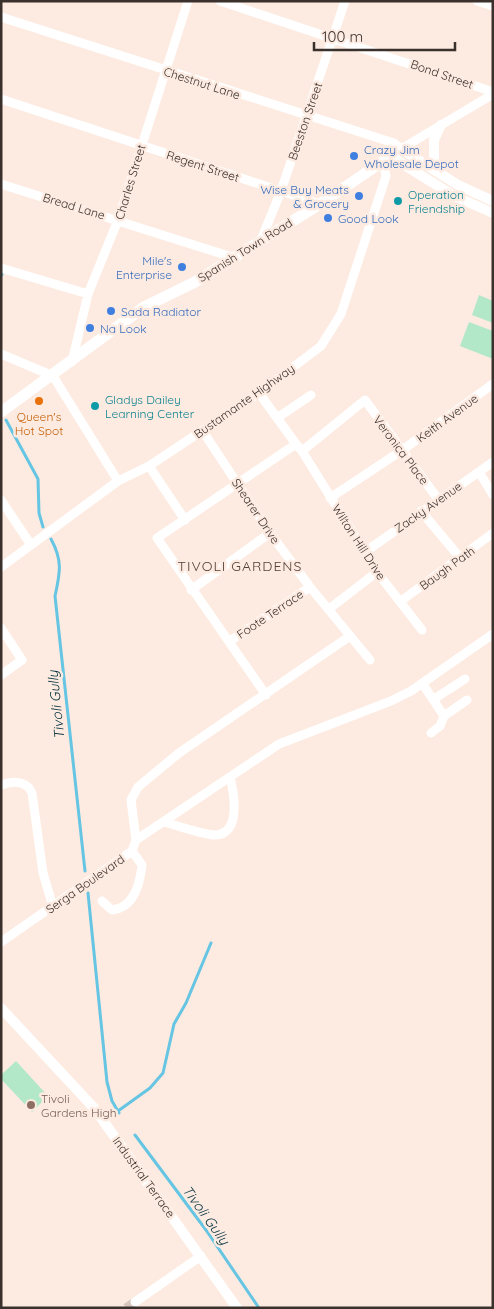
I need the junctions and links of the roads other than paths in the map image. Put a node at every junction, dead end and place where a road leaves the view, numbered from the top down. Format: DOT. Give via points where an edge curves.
graph roads {
  1 [pos="188,1"];
  2 [pos="220,1"];
  3 [pos="345,1"];
  4 [pos="478,1"];
  5 [pos="493,6"];
  6 [pos="1,18"];
  7 [pos="333,38"];
  8 [pos="165,70"];
  9 [pos="493,93"];
  10 [pos="1,99"];
  11 [pos="306,116"];
  12 [pos="441,125"];
  13 [pos="141,145"];
  14 [pos="401,149"];
  15 [pos="387,158"];
  16 [pos="434,170"];
  17 [pos="1,184"];
  18 [pos="281,191"];
  19 [pos="493,201"];
  20 [pos="320,204"];
  21 [pos="493,214"];
  22 [pos="118,220"];
  23 [pos="261,240"];
  24 [pos="232,257"];
  25 [pos="1,268"];
  26 [pos="88,294"];
  27 [pos="1,354"];
  28 [pos="72,362"];
  29 [pos="53,376"];
  30 [pos="493,384"];
  31 [pos="259,393"];
  32 [pos="311,395"];
  33 [pos="1,412"];
  34 [pos="277,418"];
  35 [pos="202,430"];
  36 [pos="296,444"];
  37 [pos="401,451"];
  38 [pos="302,452"];
  39 [pos="493,462"];
  40 [pos="149,466"];
  41 [pos="479,472"];
  42 [pos="118,481"];
  43 [pos="237,482"];
  44 [pos="493,495"];
  45 [pos="330,498"];
  46 [pos="438,499"];
  47 [pos="1,500"];
  48 [pos="421,511"];
  49 [pos="185,520"];
  50 [pos="270,533"];
  51 [pos="493,533"];
  52 [pos="31,545"];
  53 [pos="365,552"];
  54 [pos="461,559"];
  55 [pos="1,567"];
  56 [pos="376,572"];
  57 [pos="310,587"];
  58 [pos="191,590"];
  59 [pos="401,601"];
  60 [pos="329,609"];
  61 [pos="1,628"];
  62 [pos="422,630"];
  63 [pos="350,636"];
  64 [pos="492,636"];
  65 [pos="230,642"];
  66 [pos="370,660"];
  67 [pos="1,675"];
  68 [pos="465,679"];
  69 [pos="422,683"];
  70 [pos="266,695"];
  71 [pos="434,700"];
  72 [pos="468,700"];
  73 [pos="444,716"];
  74 [pos="431,733"];
  75 [pos="230,778"];
  76 [pos="1,785"];
  77 [pos="164,822"];
  78 [pos="136,840"];
  79 [pos="132,852"];
  80 [pos="102,901"];
  81 [pos="53,907"];
  82 [pos="1,942"];
  83 [pos="1,1008"];
  84 [pos="201,1256"];
  85 [pos="135,1302"];
  86 [pos="237,1308"];
  1 -- 8 [label="street, Charles Street"];
  2 -- 7 [label="street, Bond Street"];
  3 -- 7 [label="street, Beeston Street"];
  4 -- 5 [label="street"];
  6 -- 8 [label="street, Chestnut Lane"];
  7 -- 9 [label="street, Bond Street"];
  7 -- 11 [label="street, Beeston Street"];
  8 -- 11 [label="street, Chestnut Lane"];
  8 -- 13 [label="street, Charles Street"];
  9 -- 12 [label="street, Spanish Town Road"];
  10 -- 13 [label="street, Regent Street"];
  11 -- 14 [label="street, Chestnut Lane" via="394,143"];
  11 -- 18 [label="street, Beeston Street"];
  12 -- 14 [label="street, Spanish Town Road"];
  12 -- 16 [label="street" via="434,140"];
  13 -- 18 [label="street, Regent Street"];
  13 -- 22 [label="street, Charles Street"];
  14 -- 15 [label="main road, Spanish Town Road"];
  14 -- 16 [label="street"];
  15 -- 20 [label="main road, Spanish Town Road"];
  15 -- 21 [label="street"];
  15 -- 31 [label="street, Bustamante Highway" via="386,176 342,314 321,346"];
  16 -- 19 [label="street"];
  17 -- 22 [label="street, Bread Lane"];
  18 -- 20 [label="street, Regent Street"];
  18 -- 23 [label="street, Beeston Street"];
  20 -- 23 [label="main road, Spanish Town Road"];
  22 -- 24 [label="street, Bread Lane"];
  22 -- 26 [label="street, Charles Street"];
  23 -- 24 [label="main road, Spanish Town Road"];
  24 -- 28 [label="main road, Spanish Town Road" via="195,282 144,307"];
  25 -- 26 [label="street"];
  26 -- 28 [label="street, Charles Street"];
  27 -- 29 [label="street"];
  28 -- 29 [label="main road, Spanish Town Road"];
  29 -- 33 [label="main road, Spanish Town Road"];
  29 -- 42 [label="street"];
  30 -- 37 [label="street, Keith Avenue"];
  31 -- 34 [label="street"];
  31 -- 35 [label="street, Bustamante Highway"];
  32 -- 34 [label="street"];
  34 -- 36 [label="street"];
  35 -- 40 [label="street, Bustamante Highway"];
  35 -- 43 [label="street, Shearer Drive"];
  36 -- 38 [label="street, Wilton Hill Drive"];
  36 -- 43 [label="street"];
  37 -- 38 [label="street, Veronica Place" via="365,400"];
  37 -- 45 [label="street, Keith Avenue"];
  37 -- 46 [label="street, Veronica Place"];
  38 -- 45 [label="street, Wilton Hill Drive"];
  39 -- 41 [label="street, Zacky Avenue"];
  40 -- 42 [label="street, Bustamante Highway"];
  40 -- 49 [label="street"];
  41 -- 44 [label="street"];
  41 -- 46 [label="street, Zacky Avenue"];
  42 -- 52 [label="street, Bustamante Highway"];
  43 -- 49 [label="street"];
  43 -- 50 [label="street, Shearer Drive"];
  45 -- 53 [label="street, Wilton Hill Drive"];
  46 -- 48 [label="street, Zacky Avenue"];
  47 -- 52 [label="street"];
  48 -- 53 [label="street, Zacky Avenue"];
  48 -- 54 [label="street"];
  49 -- 58 [label="street" via="157,538"];
  50 -- 57 [label="street, Shearer Drive"];
  50 -- 58 [label="street"];
  51 -- 54 [label="street, Baugh Path"];
  52 -- 55 [label="street, Bustamante Highway"];
  53 -- 56 [label="street, Wilton Hill Drive"];
  54 -- 59 [label="street, Baugh Path"];
  56 -- 59 [label="street, Wilton Hill Drive"];
  56 -- 60 [label="street"];
  57 -- 60 [label="street, Shearer Drive"];
  57 -- 65 [label="street, Foote Terrace"];
  58 -- 65 [label="street"];
  59 -- 62 [label="street, Wilton Hill Drive"];
  60 -- 63 [label="street, Shearer Drive"];
  61 -- 67 [label="street" via="22,660"];
  63 -- 66 [label="street, Shearer Drive"];
  63 -- 70 [label="street, Serga Boulevard"];
  64 -- 69 [label="street"];
  65 -- 70 [label="street"];
  68 -- 71 [label="street"];
  69 -- 71 [label="street"];
  69 -- 75 [label="street" via="391,701 279,744"];
  70 -- 78 [label="street, Serga Boulevard" via="179,753 134,791 131,800"];
  71 -- 73 [label="street"];
  72 -- 73 [label="street"];
  73 -- 74 [label="street" via="440,726"];
  75 -- 77 [label="street"];
  75 -- 77 [label="street" via="236,806 233,820 224,832 214,835"];
  76 -- 81 [label="street" via="23,783 32,793 43,873"];
  77 -- 78 [label="street"];
  78 -- 79 [label="street, Serga Boulevard"];
  79 -- 80 [label="street" via="142,865 141,878 132,900 120,909 112,910"];
  79 -- 81 [label="street, Serga Boulevard"];
  81 -- 82 [label="street, Serga Boulevard"];
  83 -- 84 [label="street, Industrial Terrace" via="94,1108"];
  84 -- 85 [label="street"];
  84 -- 86 [label="street, Industrial Terrace"];
}
